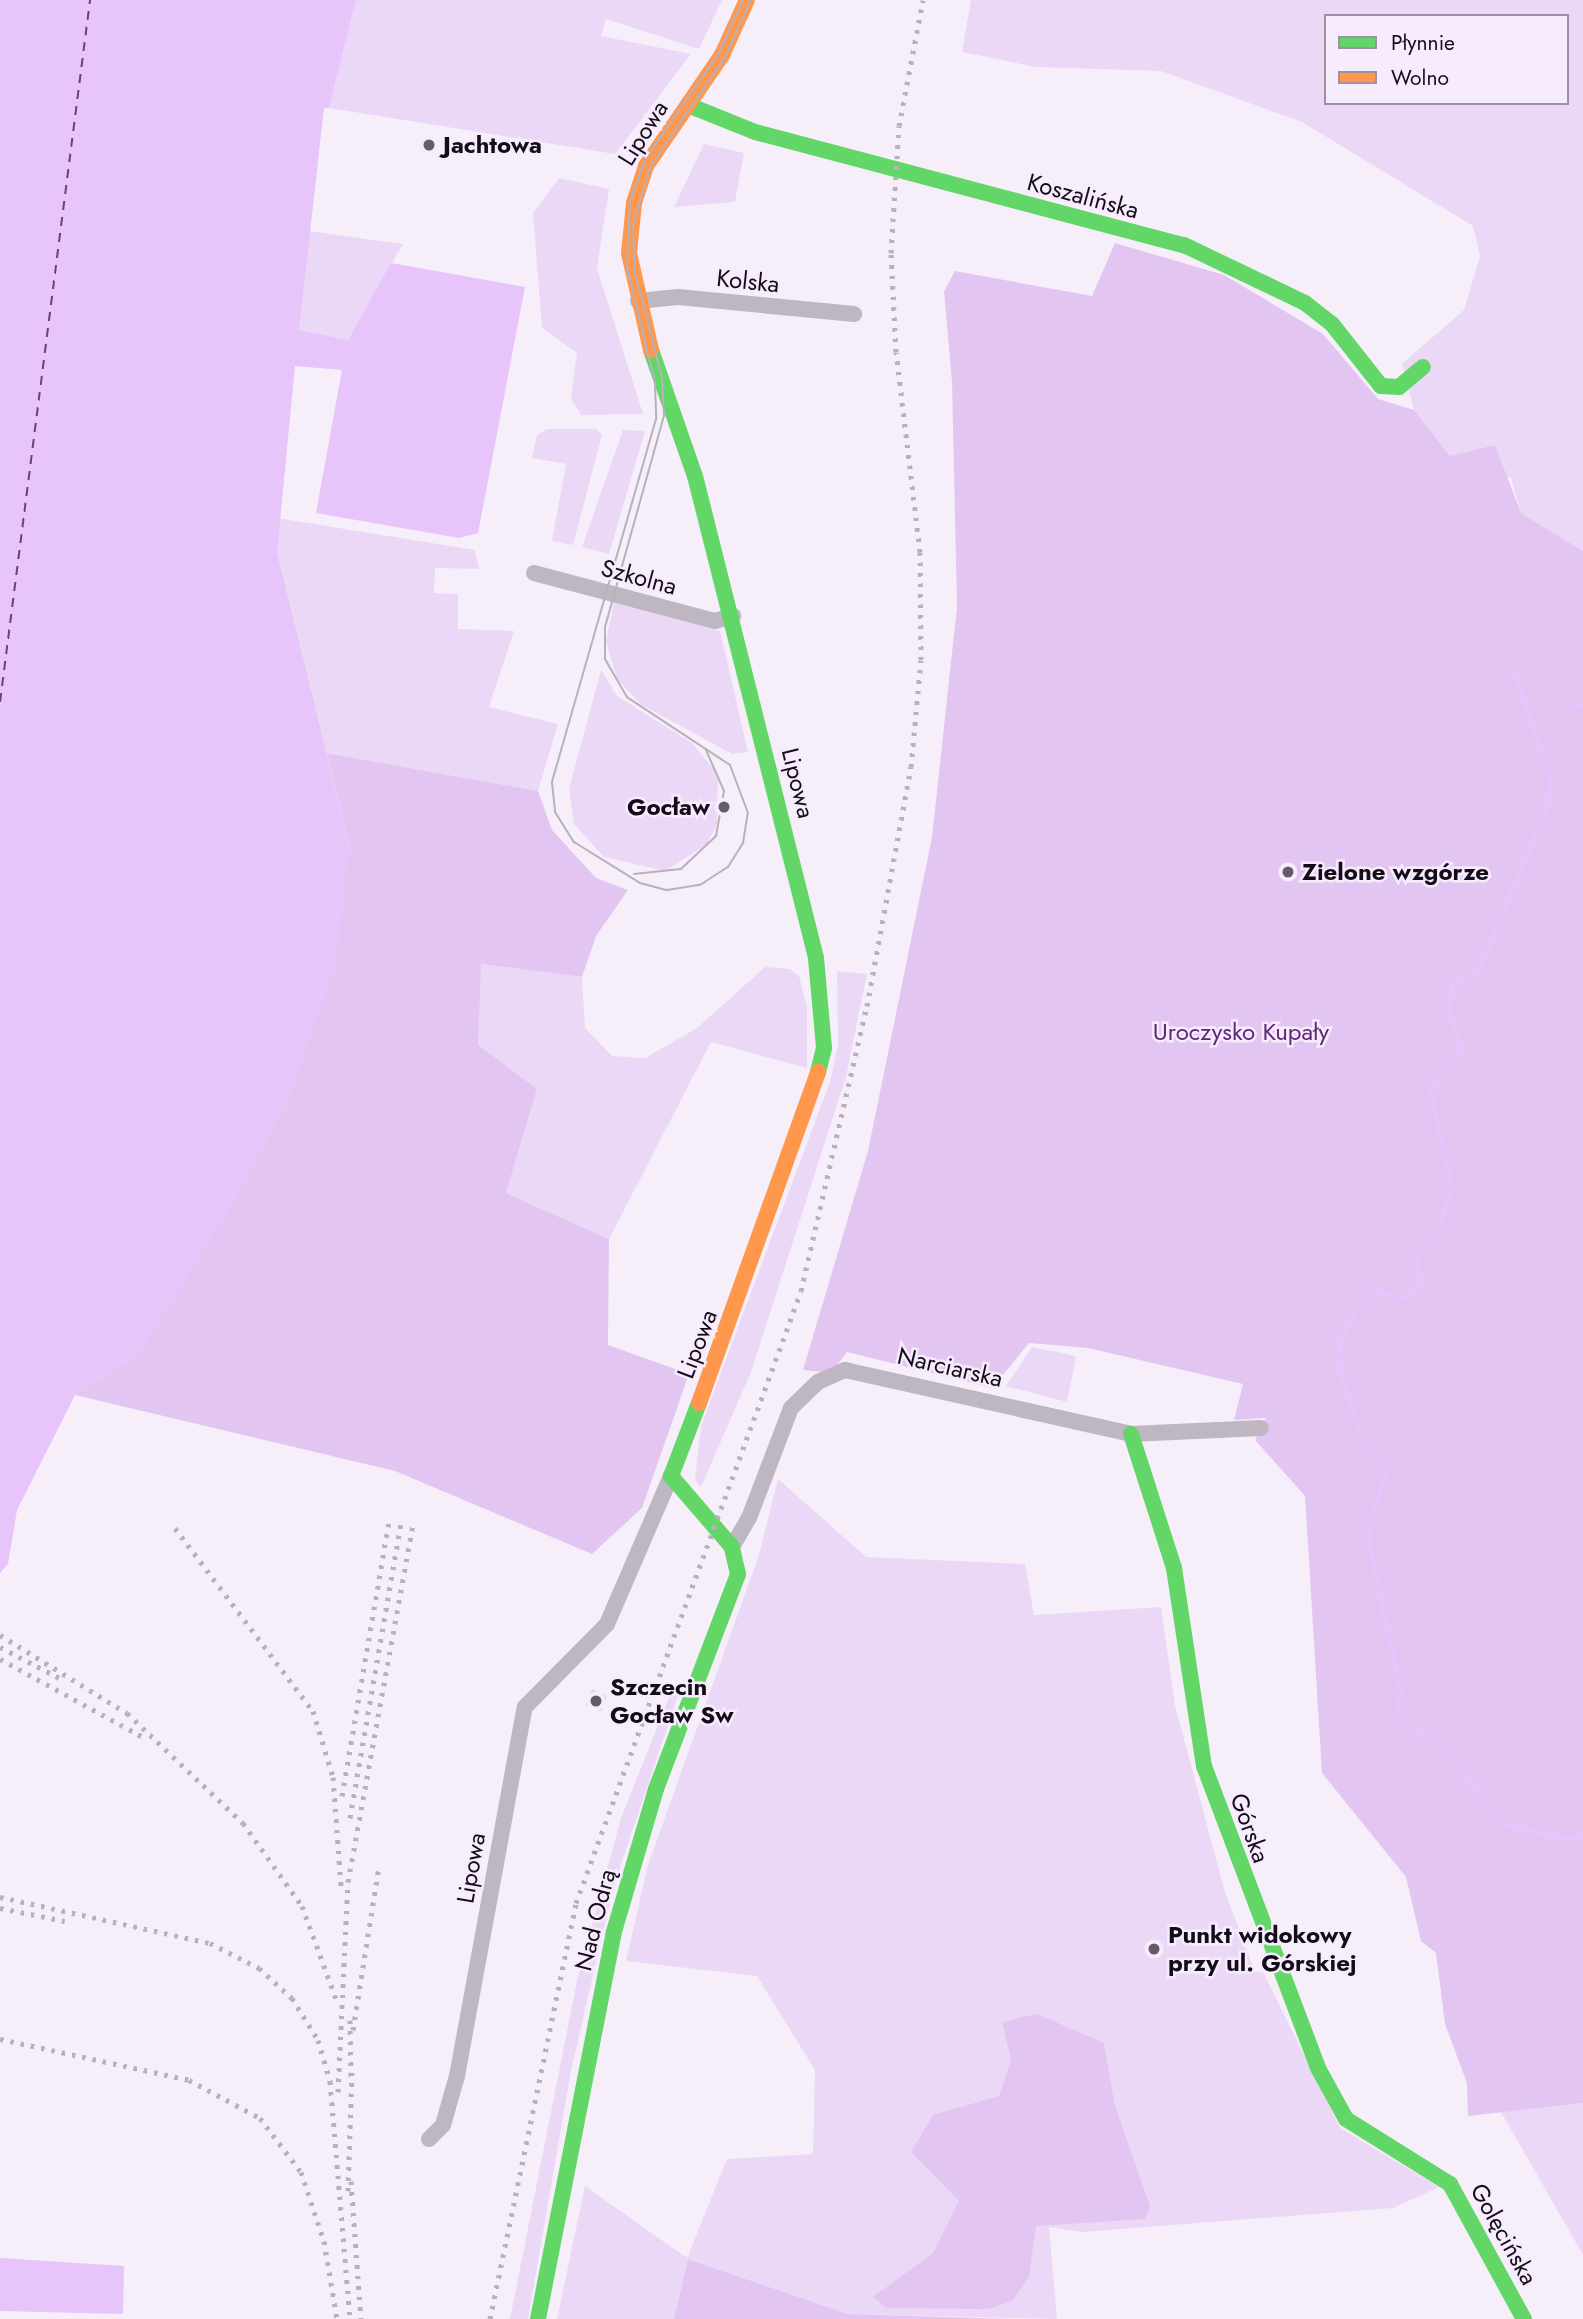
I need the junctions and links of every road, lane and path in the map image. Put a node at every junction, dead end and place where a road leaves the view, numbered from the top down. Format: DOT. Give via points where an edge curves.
graph roads {
  1 [pos="747,0"];
  2 [pos="688,104"];
  3 [pos="638,301"];
  4 [pos="854,314"];
  5 [pos="1423,367"];
  6 [pos="534,573"];
  7 [pos="733,616"];
  8 [pos="1261,1428"];
  9 [pos="1131,1434"];
  10 [pos="671,1476"];
  11 [pos="732,1548"];
  12 [pos="429,2139"];
  13 [pos="1439,2176"];
  14 [pos="538,2319"];
  15 [pos="1524,2319"];
  1 -- 2 [label="street, Lipowa" via="722,55"];
  2 -- 3 [label="street, Lipowa" via="648,161 636,192 629,246"];
  2 -- 5 [label="street, Koszalińska" via="741,128 1184,245 1305,303 1332,324 1381,386 1399,387"];
  3 -- 4 [label="street, Kolska" via="678,298"];
  3 -- 7 [label="street, Lipowa"];
  6 -- 7 [label="street, Szkolna" via="715,621"];
  7 -- 10 [label="street, Lipowa" via="816,958 824,1048 809,1111"];
  8 -- 9 [label="street, Narciarska"];
  9 -- 11 [label="street, Narciarska" via="882,1375 831,1373 791,1408 749,1518"];
  9 -- 13 [label="street, Górska" via="1174,1568 1204,1766 1318,2068 1346,2119"];
  10 -- 11 [label="street"];
  10 -- 12 [label="street, Lipowa" via="607,1624 524,1707 457,2076 443,2125"];
  11 -- 14 [label="street, Nad Odrą" via="737,1580 656,1788 613,1935"];
  13 -- 15 [label="street, Golęcińska" via="1458,2195"];
}
